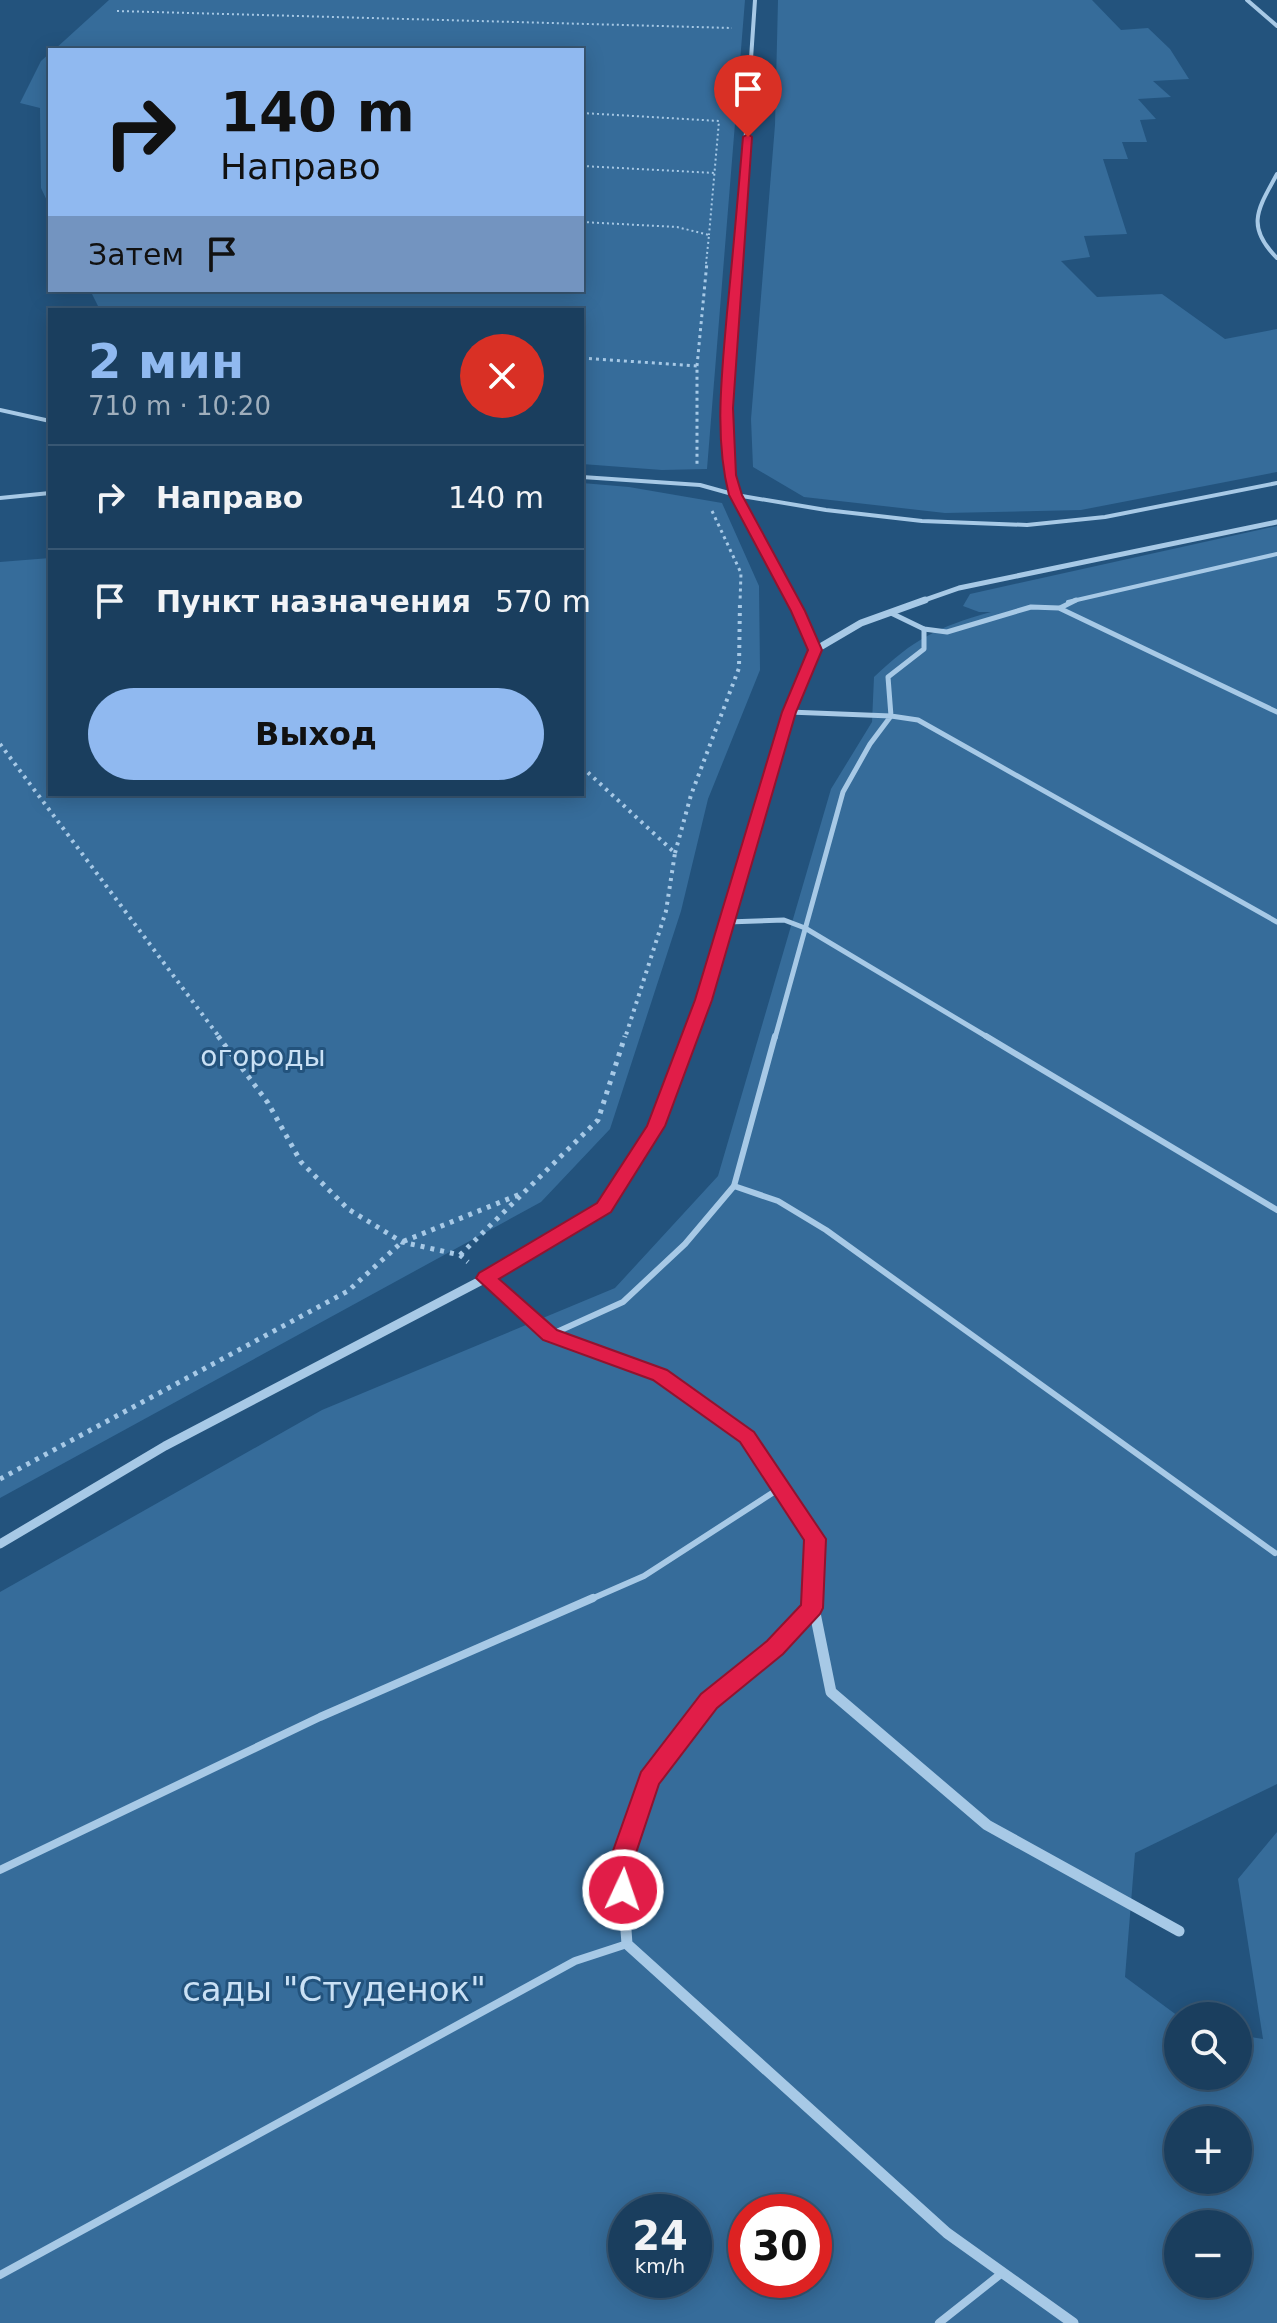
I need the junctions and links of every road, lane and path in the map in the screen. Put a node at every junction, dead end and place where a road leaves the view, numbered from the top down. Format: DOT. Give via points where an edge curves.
graph roads {
  1 [pos="755,0"];
  2 [pos="1247,0"];
  3 [pos="117,11"];
  4 [pos="1277,26"];
  5 [pos="755,29"];
  6 [pos="584,113"];
  7 [pos="584,166"];
  8 [pos="715,173"];
  9 [pos="1277,174"];
  10 [pos="584,222"];
  11 [pos="709,235"];
  12 [pos="1277,258"];
  13 [pos="584,358"];
  14 [pos="697,366"];
  15 [pos="0,410"];
  16 [pos="48,421"];
  17 [pos="584,477"];
  18 [pos="1277,483"];
  19 [pos="700,485"];
  20 [pos="48,493"];
  21 [pos="736,495"];
  22 [pos="0,498"];
  23 [pos="1277,522"];
  24 [pos="1277,554"];
  25 [pos="1059,608"];
  26 [pos="891,613"];
  27 [pos="924,629"];
  28 [pos="815,650"];
  29 [pos="789,712"];
  30 [pos="1277,712"];
  31 [pos="891,716"];
  32 [pos="0,744"];
  33 [pos="584,769"];
  34 [pos="675,853"];
  35 [pos="727,922"];
  36 [pos="1277,922"];
  37 [pos="805,928"];
  38 [pos="734,1186"];
  39 [pos="523,1193"];
  40 [pos="1277,1210"];
  41 [pos="402,1242"];
  42 [pos="460,1255"];
  43 [pos="486,1278"];
  44 [pos="550,1335"];
  45 [pos="0,1479"];
  46 [pos="780,1488"];
  47 [pos="0,1544"];
  48 [pos="1275,1553"];
  49 [pos="812,1608"];
  50 [pos="0,1870"];
  51 [pos="1179,1931"];
  52 [pos="627,1944"];
  53 [pos="1002,2272"];
  54 [pos="0,2275"];
  55 [pos="939,2323"];
  56 [pos="1073,2323"];
  1 -- 5 [label="street"];
  2 -- 4 [label="street"];
  3 -- 5 [label="path"];
  5 -- 21 [label="street" via="727,408"];
  6 -- 8 [label="path" via="719,121"];
  7 -- 8 [label="path"];
  8 -- 11 [label="path"];
  9 -- 12 [label="street" via="1255,212 1260,241"];
  10 -- 11 [label="path" via="677,227"];
  11 -- 14 [label="path"];
  13 -- 14 [label="path"];
  14 -- 19 [label="path"];
  15 -- 16 [label="lane"];
  17 -- 19 [label="lane"];
  18 -- 21 [label="lane" via="1105,517 1027,525 922,521"];
  19 -- 21 [label="lane"];
  19 -- 34 [label="path" via="741,573 739,668"];
  20 -- 22 [label="lane"];
  21 -- 28 [label="street"];
  23 -- 26 [label="street" via="959,588"];
  24 -- 25 [label="lane"];
  25 -- 27 [label="lane" via="1031,607 947,632"];
  25 -- 30 [label="lane"];
  26 -- 27 [label="lane"];
  26 -- 28 [label="street" via="861,623"];
  27 -- 31 [label="lane" via="924,649 888,677"];
  28 -- 29 [label="street"];
  29 -- 31 [label="lane"];
  29 -- 35 [label="street"];
  31 -- 36 [label="lane" via="918,720"];
  31 -- 37 [label="lane" via="843,792"];
  32 -- 41 [label="path" via="268,1103 301,1162 348,1209"];
  33 -- 34 [label="path"];
  34 -- 39 [label="path" via="666,911 598,1120"];
  35 -- 37 [label="lane" via="784,920"];
  35 -- 43 [label="street" via="656,1126 604,1207"];
  37 -- 38 [label="lane"];
  37 -- 40 [label="lane"];
  38 -- 44 [label="lane" via="685,1244 623,1302"];
  38 -- 48 [label="lane" via="778,1201 826,1230"];
  39 -- 41 [label="path"];
  39 -- 42 [label="path"];
  41 -- 42 [label="path"];
  41 -- 45 [label="path" via="348,1291"];
  42 -- 43 [label="path"];
  43 -- 44 [label="street"];
  43 -- 47 [label="street" via="165,1446"];
  44 -- 46 [label="street" via="660,1375 747,1437"];
  46 -- 49 [label="street" via="815,1539"];
  46 -- 50 [label="lane" via="644,1576 320,1717"];
  49 -- 51 [label="street" via="831,1692 987,1825"];
  49 -- 52 [label="street" via="775,1648 709,1701 649,1780 621,1862"];
  52 -- 53 [label="street" via="947,2233"];
  52 -- 54 [label="lane" via="575,1961"];
  53 -- 55 [label="lane"];
  53 -- 56 [label="street"];
}
